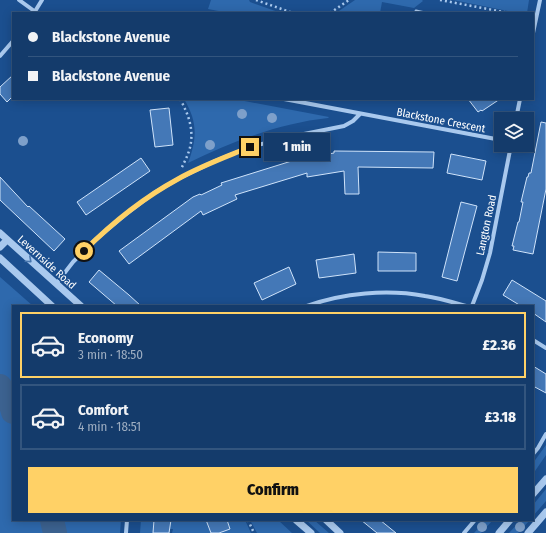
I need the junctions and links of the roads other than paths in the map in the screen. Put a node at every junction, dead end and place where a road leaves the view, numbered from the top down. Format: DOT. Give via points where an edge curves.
graph roads {
  1 [pos="19,0"];
  2 [pos="42,0"];
  3 [pos="540,0"];
  4 [pos="416,11"];
  5 [pos="34,12"];
  6 [pos="36,12"];
  7 [pos="420,12"];
  8 [pos="534,28"];
  9 [pos="12,42"];
  10 [pos="0,56"];
  11 [pos="289,100"];
  12 [pos="520,100"];
  13 [pos="517,112"];
  14 [pos="360,114"];
  15 [pos="494,139"];
  16 [pos="510,152"];
  17 [pos="0,233"];
  18 [pos="7,240"];
  19 [pos="0,246"];
  20 [pos="0,258"];
  21 [pos="56,284"];
  22 [pos="51,305"];
  23 [pos="80,305"];
  24 [pos="311,305"];
  25 [pos="462,305"];
  26 [pos="472,305"];
  27 [pos="534,341"];
  28 [pos="546,348"];
  29 [pos="546,434"];
  30 [pos="534,453"];
  31 [pos="546,479"];
  32 [pos="534,493"];
  33 [pos="546,512"];
  34 [pos="127,521"];
  35 [pos="297,521"];
  36 [pos="327,521"];
  37 [pos="475,521"];
  38 [pos="509,521"];
  39 [pos="126,533"];
  40 [pos="311,533"];
  41 [pos="340,533"];
  42 [pos="464,533"];
  43 [pos="498,533"];
  44 [pos="528,533"];
  1 -- 5 [label="street"];
  2 -- 6 [label="street"];
  3 -- 8 [label="street"];
  4 -- 7 [label="lane"];
  9 -- 10 [label="street"];
  11 -- 14 [label="street, Blackstone Crescent"];
  12 -- 13 [label="street"];
  14 -- 15 [label="street, Blackstone Crescent"];
  14 -- 21 [label="street" via="344,126 250,147 178,179 125,215 94,241"];
  16 -- 26 [label="street, Langton Road" via="490,253"];
  17 -- 18 [label="street, Levernside Road"];
  18 -- 19 [label="street"];
  18 -- 21 [label="street, Levernside Road, one-way"];
  20 -- 22 [label="street"];
  21 -- 23 [label="street, Levernside Road"];
  24 -- 25 [label="street" via="357,295 380,294 423,295"];
  27 -- 28 [label="street"];
  29 -- 30 [label="street"];
  31 -- 32 [label="street"];
  33 -- 44 [label="street"];
  34 -- 39 [label="street"];
  35 -- 40 [label="street"];
  36 -- 41 [label="street"];
  37 -- 42 [label="street"];
  38 -- 43 [label="street"];
}
